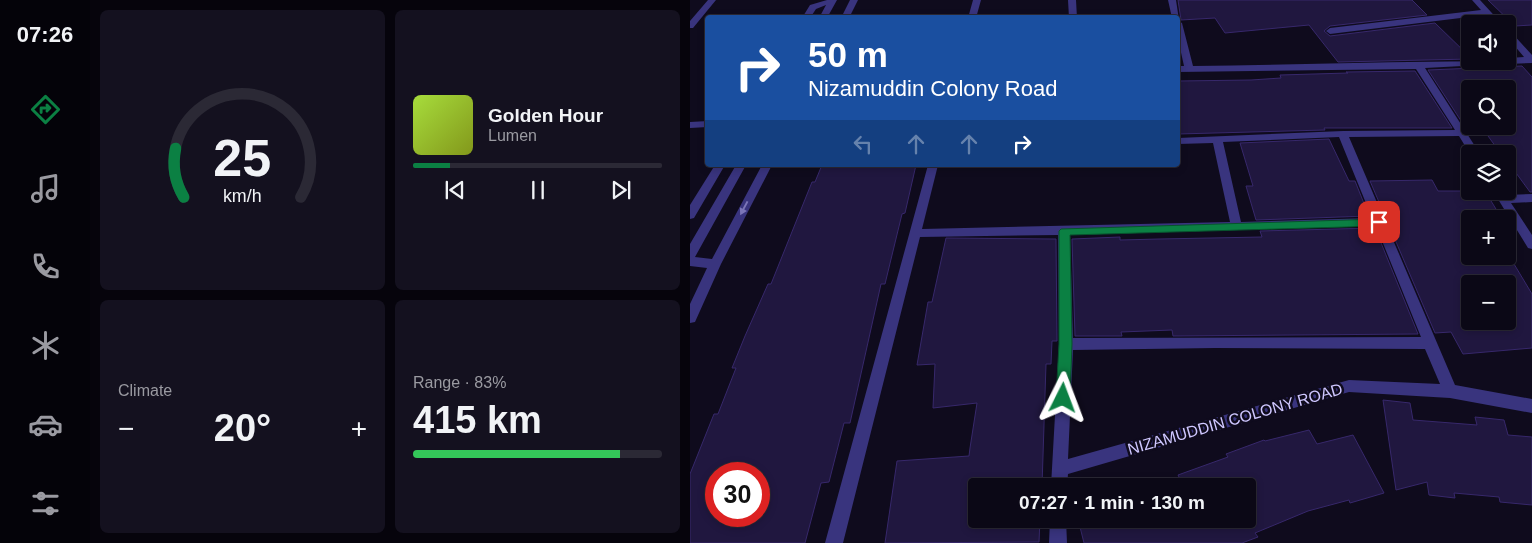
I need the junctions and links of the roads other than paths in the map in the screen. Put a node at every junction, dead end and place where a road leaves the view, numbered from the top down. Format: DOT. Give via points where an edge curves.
graph roads {
  1 [pos="712,0"];
  2 [pos="832,0"];
  3 [pos="854,0"];
  4 [pos="977,0"];
  5 [pos="1072,0"];
  6 [pos="1172,0"];
  7 [pos="1476,0"];
  8 [pos="1487,12"];
  9 [pos="808,15"];
  10 [pos="824,15"];
  11 [pos="846,15"];
  12 [pos="973,15"];
  13 [pos="1073,15"];
  14 [pos="1175,15"];
  15 [pos="1490,15"];
  16 [pos="690,26"];
  17 [pos="1180,31"];
  18 [pos="1330,31"];
  19 [pos="1516,43"];
  20 [pos="1516,61"];
  21 [pos="1461,63"];
  22 [pos="1419,66"];
  23 [pos="1180,69"];
  24 [pos="1189,69"];
  25 [pos="705,124"];
  26 [pos="690,125"];
  27 [pos="1461,131"];
  28 [pos="1461,133"];
  29 [pos="1343,134"];
  30 [pos="1217,139"];
  31 [pos="1180,140"];
  32 [pos="719,167"];
  33 [pos="740,167"];
  34 [pos="766,167"];
  35 [pos="932,167"];
  36 [pos="1516,196"];
  37 [pos="1532,198"];
  38 [pos="1504,200"];
  39 [pos="690,215"];
  40 [pos="1379,222"];
  41 [pos="1236,225"];
  42 [pos="1064,231"];
  43 [pos="916,233"];
  44 [pos="1532,245"];
  45 [pos="690,255"];
  46 [pos="690,261"];
  47 [pos="715,264"];
  48 [pos="695,295"];
  49 [pos="690,318"];
  50 [pos="1431,343"];
  51 [pos="1066,344"];
  52 [pos="1450,391"];
  53 [pos="1532,406"];
  54 [pos="1059,469"];
  55 [pos="1059,478"];
  56 [pos="1058,528"];
  57 [pos="834,543"];
  58 [pos="1058,543"];
  1 -- 16 [label="street"];
  2 -- 9 [label="street" via="813,7"];
  2 -- 10 [label="street"];
  3 -- 11 [label="street"];
  4 -- 12 [label="street"];
  5 -- 13 [label="street"];
  6 -- 14 [label="street"];
  7 -- 8 [label="street"];
  8 -- 15 [label="street"];
  8 -- 18 [label="street"];
  17 -- 24 [label="street"];
  19 -- 20 [label="street" via="1532,60"];
  21 -- 22 [label="street"];
  22 -- 24 [label="street"];
  22 -- 27 [label="street"];
  23 -- 24 [label="street"];
  25 -- 26 [label="street"];
  28 -- 29 [label="street"];
  29 -- 30 [label="street"];
  29 -- 40 [label="street"];
  30 -- 31 [label="street"];
  30 -- 41 [label="street"];
  32 -- 39 [label="street"];
  33 -- 45 [label="street"];
  34 -- 47 [label="street, one-way"];
  35 -- 43 [label="street"];
  36 -- 37 [label="street"];
  38 -- 44 [label="street"];
  40 -- 41 [label="street"];
  40 -- 50 [label="street"];
  41 -- 42 [label="street"];
  42 -- 43 [label="street"];
  42 -- 51 [label="street"];
  43 -- 57 [label="street"];
  46 -- 47 [label="street"];
  47 -- 48 [label="street"];
  48 -- 49 [label="street"];
  50 -- 51 [label="street"];
  50 -- 52 [label="street"];
  51 -- 54 [label="street"];
  52 -- 53 [label="street, NIZAMUDDIN COLONY ROAD"];
  52 -- 54 [label="street, NIZAMUDDIN COLONY ROAD" via="1349,386"];
  54 -- 55 [label="street"];
  56 -- 58 [label="street"];
}
